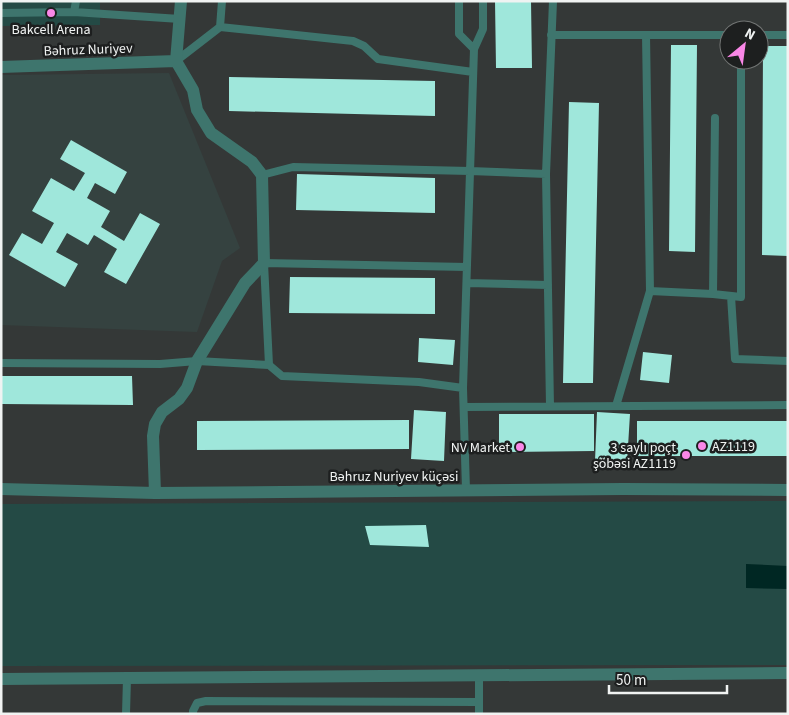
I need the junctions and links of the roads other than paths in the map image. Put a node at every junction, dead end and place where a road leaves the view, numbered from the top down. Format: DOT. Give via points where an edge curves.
graph roads {
  1 [pos="76,1"];
  2 [pos="181,1"];
  3 [pos="222,1"];
  4 [pos="459,1"];
  5 [pos="483,1"];
  6 [pos="553,1"];
  7 [pos="74,12"];
  8 [pos="1,13"];
  9 [pos="180,19"];
  10 [pos="220,27"];
  11 [pos="552,35"];
  12 [pos="646,35"];
  13 [pos="719,35"];
  14 [pos="769,35"];
  15 [pos="788,35"];
  16 [pos="474,49"];
  17 [pos="176,61"];
  18 [pos="1,67"];
  19 [pos="741,70"];
  20 [pos="473,72"];
  21 [pos="715,118"];
  22 [pos="470,171"];
  23 [pos="546,174"];
  24 [pos="262,175"];
  25 [pos="264,263"];
  26 [pos="467,266"];
  27 [pos="467,283"];
  28 [pos="548,285"];
  29 [pos="650,291"];
  30 [pos="713,294"];
  31 [pos="731,296"];
  32 [pos="197,361"];
  33 [pos="788,361"];
  34 [pos="1,362"];
  35 [pos="269,365"];
  36 [pos="463,388"];
  37 [pos="788,405"];
  38 [pos="550,406"];
  39 [pos="616,406"];
  40 [pos="464,407"];
  41 [pos="1,489"];
  42 [pos="466,490"];
  43 [pos="788,490"];
  44 [pos="156,493"];
  45 [pos="788,674"];
  46 [pos="479,676"];
  47 [pos="127,678"];
  48 [pos="1,679"];
  49 [pos="479,702"];
  50 [pos="126,714"];
  51 [pos="193,714"];
  52 [pos="479,714"];
  1 -- 7 [label="lane"];
  2 -- 9 [label="street"];
  3 -- 10 [label="lane"];
  4 -- 16 [label="lane" via="459,34"];
  5 -- 16 [label="lane" via="483,29"];
  6 -- 11 [label="lane"];
  7 -- 8 [label="lane"];
  7 -- 9 [label="lane"];
  9 -- 17 [label="street"];
  10 -- 17 [label="lane"];
  10 -- 20 [label="lane" via="353,41 378,58"];
  11 -- 12 [label="lane"];
  11 -- 23 [label="lane"];
  12 -- 13 [label="lane"];
  12 -- 29 [label="lane"];
  14 -- 15 [label="lane"];
  16 -- 20 [label="lane"];
  17 -- 18 [label="street, Bəhruz Nuriyev"];
  17 -- 24 [label="street" via="193,90 197,110 211,133 252,162"];
  19 -- 31 [label="lane" via="741,297"];
  20 -- 22 [label="lane"];
  21 -- 30 [label="lane"];
  22 -- 23 [label="lane"];
  22 -- 24 [label="lane" via="293,167"];
  22 -- 26 [label="lane"];
  23 -- 28 [label="lane"];
  24 -- 25 [label="street"];
  25 -- 26 [label="lane"];
  25 -- 32 [label="street" via="246,283"];
  25 -- 35 [label="lane"];
  26 -- 27 [label="lane"];
  27 -- 28 [label="lane"];
  27 -- 36 [label="lane"];
  28 -- 38 [label="lane"];
  29 -- 30 [label="lane"];
  29 -- 39 [label="lane"];
  30 -- 31 [label="lane"];
  31 -- 33 [label="lane" via="735,360"];
  32 -- 34 [label="lane" via="160,364"];
  32 -- 35 [label="lane"];
  32 -- 44 [label="street" via="187,388 179,400 162,412 156,424 153,436"];
  35 -- 36 [label="lane" via="282,376 419,382"];
  36 -- 40 [label="lane"];
  37 -- 39 [label="lane"];
  38 -- 39 [label="lane"];
  38 -- 40 [label="lane"];
  40 -- 42 [label="lane"];
  41 -- 44 [label="street, Bəhruz Nuriyev küçəsi"];
  42 -- 43 [label="street, Bəhruz Nuriyev küçəsi"];
  42 -- 44 [label="street, Bəhruz Nuriyev küçəsi"];
  45 -- 46 [label="street"];
  46 -- 47 [label="street"];
  46 -- 49 [label="lane"];
  47 -- 48 [label="street"];
  47 -- 50 [label="lane"];
  49 -- 51 [label="lane" via="206,701 197,703"];
  49 -- 52 [label="lane"];
}
